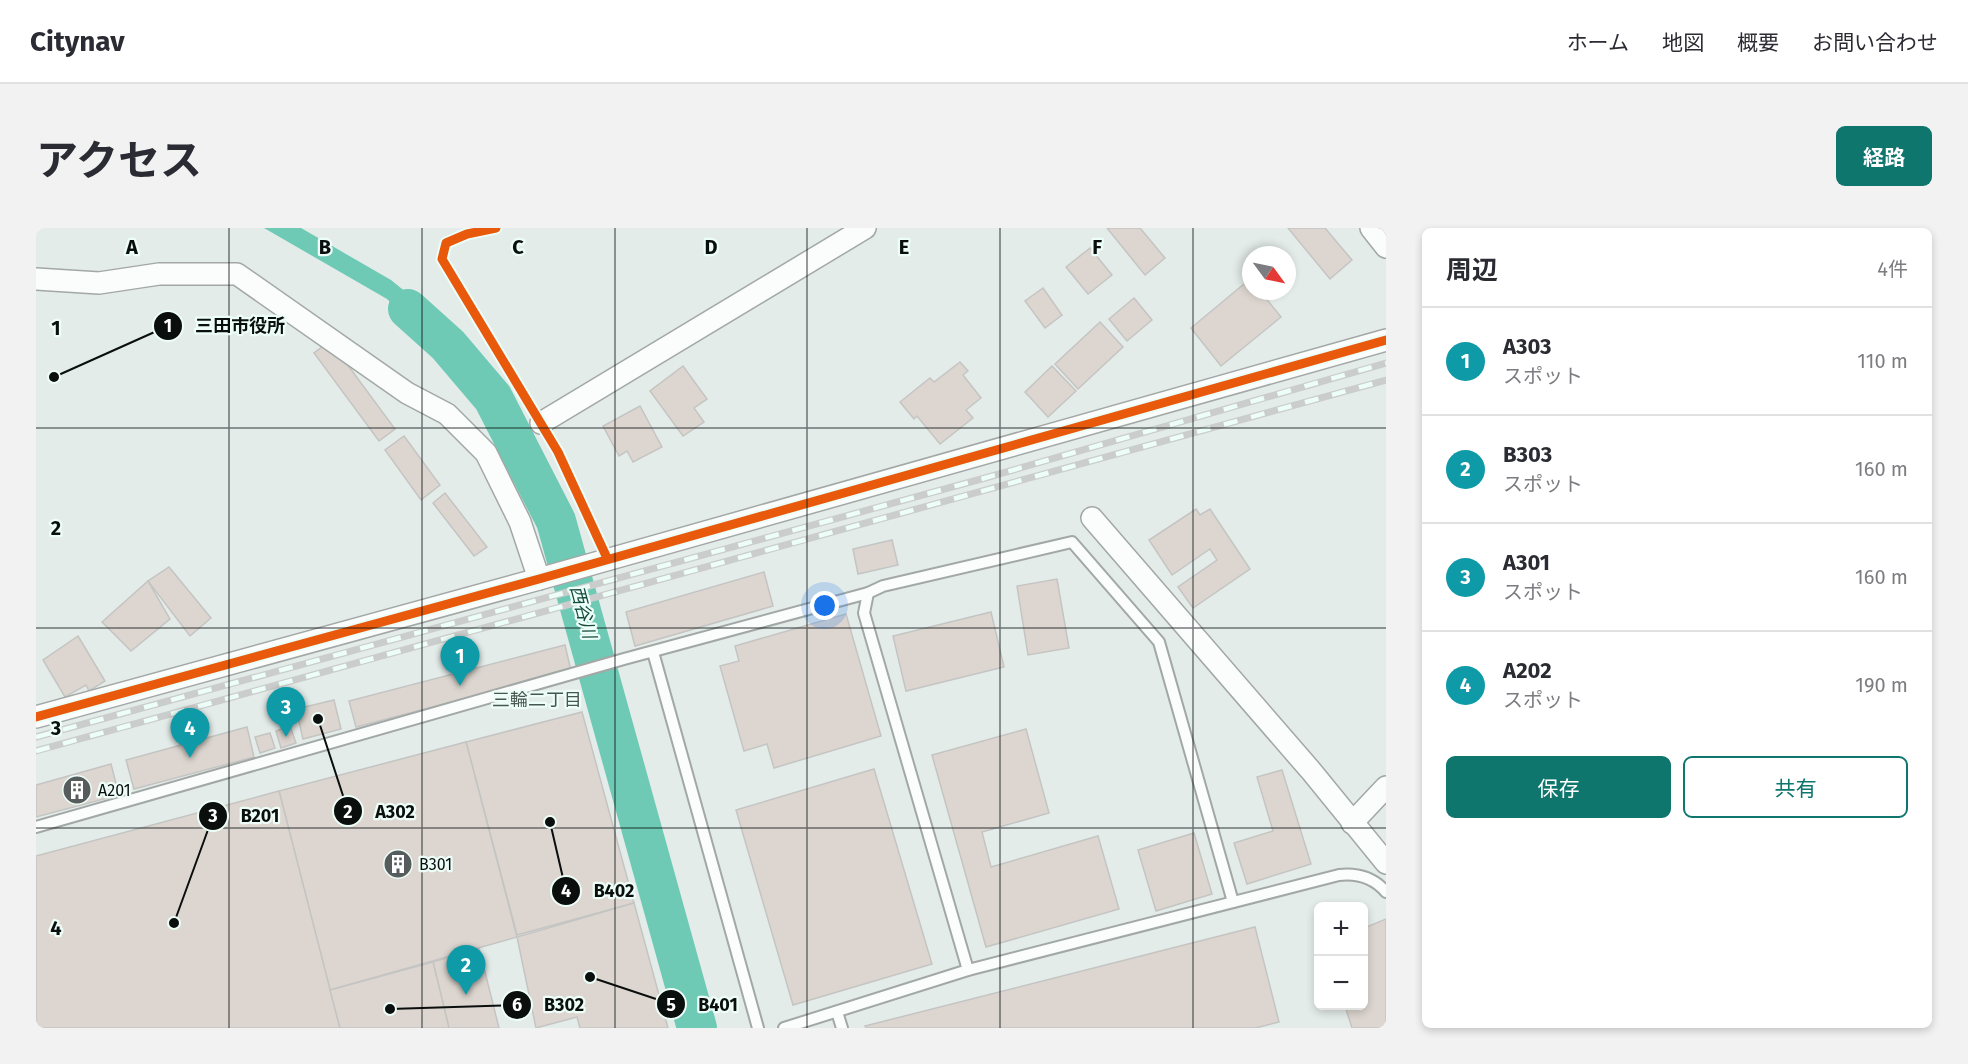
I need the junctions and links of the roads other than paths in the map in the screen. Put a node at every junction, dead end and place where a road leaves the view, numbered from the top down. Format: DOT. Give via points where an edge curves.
graph roads {
  1 [pos="866,228"];
  2 [pos="1371,228"];
  3 [pos="1386,247"];
  4 [pos="36,279"];
  5 [pos="1386,340"];
  6 [pos="541,423"];
  7 [pos="1092,518"];
  8 [pos="539,579"];
  9 [pos="868,593"];
  10 [pos="653,652"];
  11 [pos="36,717"];
  12 [pos="1386,787"];
  13 [pos="1352,823"];
  14 [pos="36,827"];
  15 [pos="1386,864"];
  16 [pos="1386,892"];
  17 [pos="1233,902"];
  18 [pos="968,970"];
  19 [pos="837,1012"];
  20 [pos="758,1028"];
  21 [pos="784,1028"];
  22 [pos="842,1028"];
  1 -- 6 [label="street"];
  2 -- 3 [label="street"];
  4 -- 8 [label="street" via="99,283 159,274 237,274 407,393 447,414 486,453 520,522"];
  5 -- 8 [label="street"];
  7 -- 13 [label="street"];
  8 -- 11 [label="street"];
  9 -- 10 [label="lane"];
  9 -- 17 [label="lane" via="883,586 1072,542 1159,642"];
  9 -- 18 [label="lane" via="864,614"];
  10 -- 14 [label="lane"];
  10 -- 20 [label="lane"];
  12 -- 13 [label="street"];
  13 -- 15 [label="street"];
  16 -- 17 [label="lane" via="1357,873"];
  17 -- 18 [label="lane"];
  18 -- 19 [label="lane"];
  19 -- 21 [label="lane"];
  19 -- 22 [label="lane"];
}
